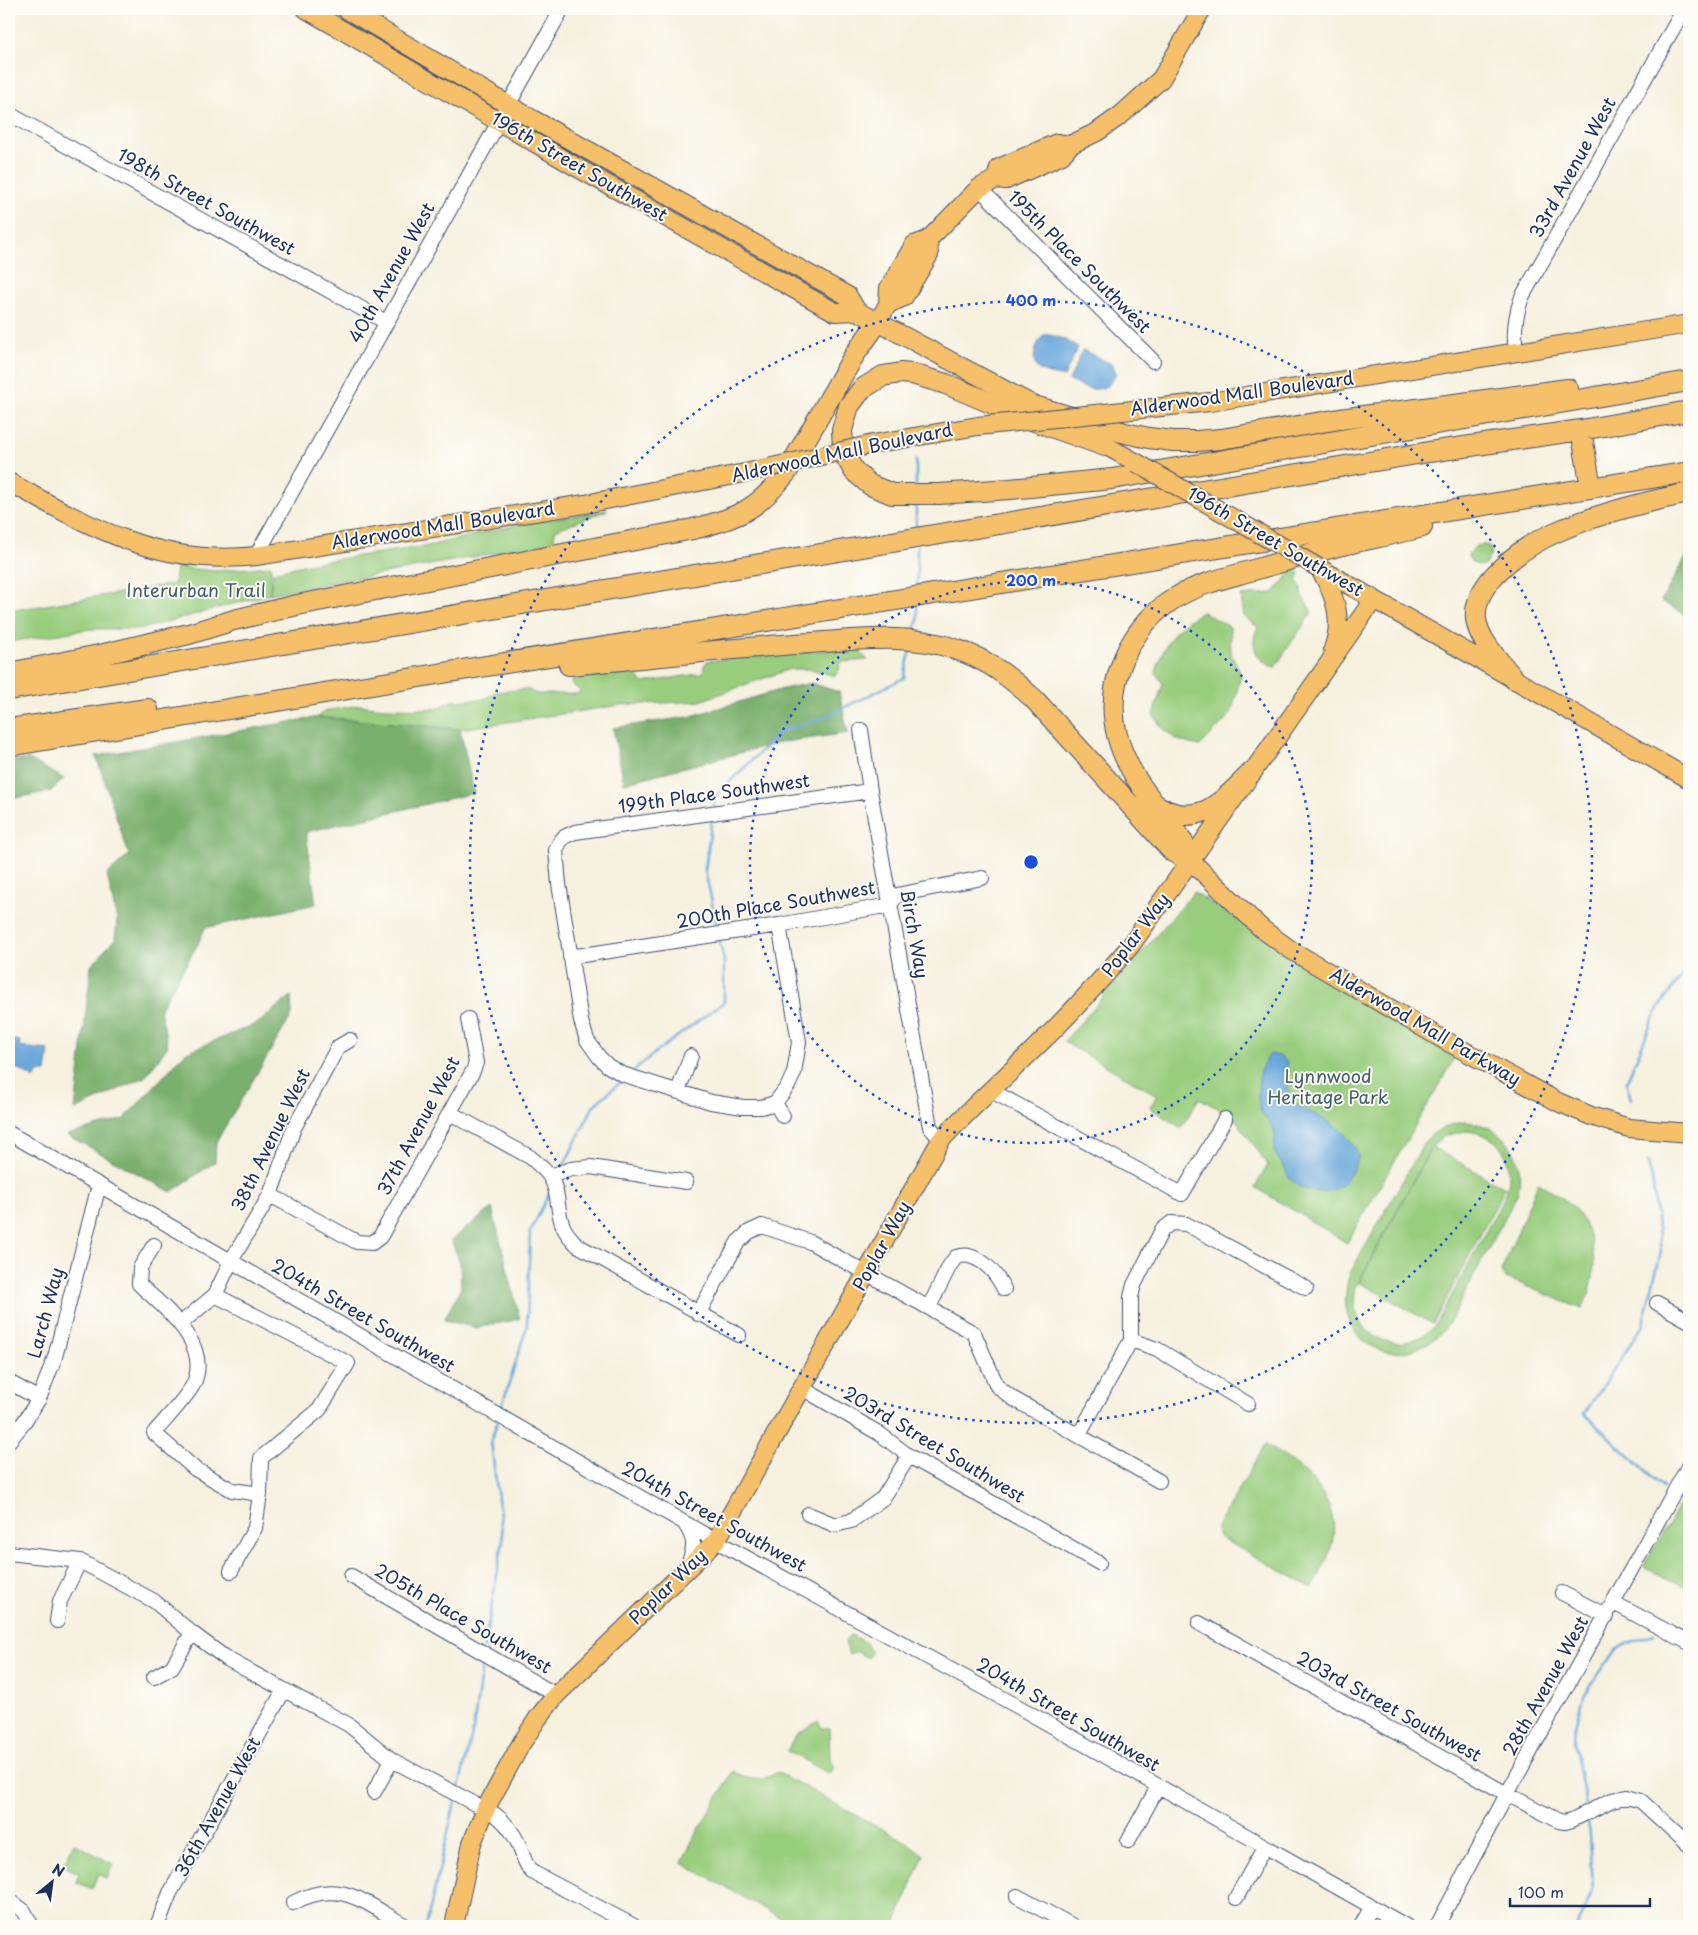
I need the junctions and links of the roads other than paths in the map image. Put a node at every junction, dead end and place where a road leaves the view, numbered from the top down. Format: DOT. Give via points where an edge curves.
graph roads {
  1 [pos="306,9"];
  2 [pos="346,9"];
  3 [pos="562,9"];
  4 [pos="1202,9"];
  5 [pos="1684,9"];
  6 [pos="509,105"];
  7 [pos="9,114"];
  8 [pos="500,122"];
  9 [pos="979,188"];
  10 [pos="857,311"];
  11 [pos="386,322"];
  12 [pos="878,322"];
  13 [pos="1689,324"];
  14 [pos="1516,352"];
  15 [pos="1153,361"];
  16 [pos="1689,376"];
  17 [pos="1689,381"];
  18 [pos="1038,407"];
  19 [pos="1689,411"];
  20 [pos="1581,430"];
  21 [pos="1105,446"];
  22 [pos="1689,472"];
  23 [pos="9,482"];
  24 [pos="1590,488"];
  25 [pos="1689,493"];
  26 [pos="1538,497"];
  27 [pos="256,556"];
  28 [pos="1319,568"];
  29 [pos="1374,599"];
  30 [pos="1327,664"];
  31 [pos="9,673"];
  32 [pos="437,674"];
  33 [pos="1514,679"];
  34 [pos="9,690"];
  35 [pos="9,729"];
  36 [pos="862,730"];
  37 [pos="9,746"];
  38 [pos="1252,772"];
  39 [pos="1689,779"];
  40 [pos="870,791"];
  41 [pos="1155,804"];
  42 [pos="1190,861"];
  43 [pos="982,878"];
  44 [pos="890,905"];
  45 [pos="779,925"];
  46 [pos="570,957"];
  47 [pos="468,1019"];
  48 [pos="350,1040"];
  49 [pos="691,1056"];
  50 [pos="990,1090"];
  51 [pos="678,1091"];
  52 [pos="775,1103"];
  53 [pos="450,1113"];
  54 [pos="783,1116"];
  55 [pos="1225,1119"];
  56 [pos="9,1133"];
  57 [pos="1689,1133"];
  58 [pos="941,1140"];
  59 [pos="550,1176"];
  60 [pos="686,1182"];
  61 [pos="99,1185"];
  62 [pos="270,1195"];
  63 [pos="154,1245"];
  64 [pos="231,1261"];
  65 [pos="868,1273"];
  66 [pos="1306,1288"];
  67 [pos="1004,1289"];
  68 [pos="215,1295"];
  69 [pos="1657,1303"];
  70 [pos="929,1307"];
  71 [pos="698,1314"];
  72 [pos="1689,1321"];
  73 [pos="180,1324"];
  74 [pos="739,1335"];
  75 [pos="1131,1340"];
  76 [pos="9,1382"];
  77 [pos="802,1388"];
  78 [pos="39,1399"];
  79 [pos="1248,1404"];
  80 [pos="1079,1435"];
  81 [pos="9,1441"];
  82 [pos="909,1456"];
  83 [pos="1689,1465"];
  84 [pos="1159,1480"];
  85 [pos="260,1494"];
  86 [pos="808,1514"];
  87 [pos="685,1523"];
  88 [pos="716,1541"];
  89 [pos="9,1554"];
  90 [pos="80,1561"];
  91 [pos="1099,1563"];
  92 [pos="688,1568"];
  93 [pos="231,1571"];
  94 [pos="351,1576"];
  95 [pos="1562,1593"];
  96 [pos="1614,1603"];
  97 [pos="1607,1616"];
  98 [pos="57,1621"];
  99 [pos="1199,1623"];
  100 [pos="192,1634"];
  101 [pos="1689,1643"];
  102 [pos="154,1677"];
  103 [pos="284,1690"];
  104 [pos="556,1695"];
  105 [pos="392,1760"];
  106 [pos="1158,1787"];
  107 [pos="374,1792"];
  108 [pos="1508,1794"];
  109 [pos="486,1808"];
  110 [pos="1128,1842"];
  111 [pos="1689,1845"];
  112 [pos="1264,1848"];
  113 [pos="1017,1896"];
  114 [pos="1236,1898"];
  115 [pos="9,1900"];
  116 [pos="293,1903"];
  117 [pos="1371,1908"];
  118 [pos="32,1926"];
  119 [pos="157,1926"];
  120 [pos="406,1926"];
  121 [pos="454,1926"];
  122 [pos="634,1926"];
  123 [pos="1072,1926"];
  124 [pos="1361,1926"];
  125 [pos="1406,1926"];
  126 [pos="1437,1926"];
  1 -- 8 [label="main road, 196th Street Southwest"];
  2 -- 6 [label="main road, 196th Street Southwest"];
  3 -- 6 [label="street, 40th Avenue West"];
  4 -- 9 [label="main road" via="1160,79 1117,119 1070,145 1057,143 999,168 996,179"];
  5 -- 14 [label="street, 33rd Avenue West" via="1522,297 1513,328"];
  6 -- 8 [label="street, 40th Avenue West"];
  6 -- 10 [label="main road, 196th Street Southwest" via="848,296"];
  7 -- 11 [label="street, 198th Street Southwest"];
  8 -- 10 [label="main road, 196th Street Southwest" via="835,312"];
  8 -- 11 [label="street, 40th Avenue West"];
  9 -- 12 [label="main road" via="928,240 914,246 889,288 888,304"];
  9 -- 15 [label="street, 195th Place Southwest"];
  10 -- 12 [label="main road, 196th Street Southwest"];
  11 -- 27 [label="street, 40th Avenue West"];
  12 -- 18 [label="main road, 196th Street Southwest"];
  12 -- 31 [label="highway" via="787,472 761,500 727,520 313,602 180,636"];
  13 -- 14 [label="main road, Alderwood Mall Boulevard"];
  14 -- 27 [label="main road, Alderwood Mall Boulevard, bridge" via="1210,402 978,426 873,444 585,504"];
  16 -- 18 [label="highway" via="1517,395 1197,441 1173,441 1125,433"];
  17 -- 21 [label="highway" via="1112,479 939,494 892,494 870,485 847,459 842,430 848,406 862,388 883,376 901,373 946,384 1026,418"];
  18 -- 21 [label="main road, 196th Street Southwest"];
  19 -- 20 [label="highway"];
  20 -- 24 [label="highway"];
  20 -- 34 [label="highway"];
  21 -- 28 [label="main road, 196th Street Southwest, bridge"];
  22 -- 24 [label="highway"];
  23 -- 27 [label="main road, Alderwood Mall Boulevard" via="83,522 137,545 200,557"];
  24 -- 26 [label="highway"];
  25 -- 33 [label="highway" via="1621,510 1554,533 1494,576 1481,596 1476,618 1485,642"];
  26 -- 32 [label="highway"];
  26 -- 41 [label="highway" via="1229,577 1177,597 1161,608 1145,624 1124,658 1115,694 1114,714 1117,734 1134,778"];
  28 -- 29 [label="main road, 196th Street Southwest"];
  28 -- 30 [label="main road" via="1336,602 1338,625"];
  29 -- 30 [label="main road, Poplar Way"];
  29 -- 33 [label="main road, 196th Street Southwest"];
  30 -- 38 [label="main road, Poplar Way"];
  32 -- 35 [label="highway"];
  32 -- 37 [label="highway"];
  32 -- 42 [label="highway" via="571,665 745,647 871,639 930,642 982,660 1016,682 1173,852"];
  33 -- 39 [label="main road, 196th Street Southwest"];
  36 -- 40 [label="street, Birch Way"];
  38 -- 41 [label="highway" via="1201,814 1177,816"];
  38 -- 42 [label="main road, Poplar Way"];
  40 -- 44 [label="street, Birch Way"];
  40 -- 46 [label="street, 199th Place Southwest" via="575,832 564,837 556,850"];
  41 -- 42 [label="highway" via="1180,836"];
  42 -- 50 [label="main road, Poplar Way" via="1131,945 1092,992"];
  42 -- 57 [label="main road, Alderwood Mall Parkway" via="1262,929 1291,950 1513,1078 1558,1102 1629,1128"];
  43 -- 44 [label="street, 200th Place Southwest" via="897,895"];
  44 -- 45 [label="street, 200th Place Southwest"];
  44 -- 58 [label="street, Birch Way" via="930,1127"];
  45 -- 46 [label="street, 200th Place Southwest"];
  45 -- 52 [label="street" via="799,1042 794,1074"];
  46 -- 51 [label="street" via="581,1021 587,1040 599,1057 622,1074"];
  47 -- 53 [label="street, 37th Avenue West" via="476,1063"];
  48 -- 62 [label="street, 38th Avenue West" via="338,1047 294,1128"];
  49 -- 51 [label="street"];
  50 -- 55 [label="street" via="1182,1194"];
  50 -- 58 [label="main road, Poplar Way"];
  51 -- 52 [label="street" via="711,1102 743,1107"];
  52 -- 54 [label="street"];
  53 -- 59 [label="street" via="530,1158"];
  53 -- 62 [label="street, 37th Avenue West" via="385,1228 372,1243 348,1238"];
  56 -- 61 [label="street, 204th Street Southwest"];
  58 -- 65 [label="main road, Poplar Way"];
  59 -- 60 [label="street" via="571,1169 591,1168"];
  59 -- 71 [label="street" via="562,1224 577,1245"];
  61 -- 64 [label="street, 204th Street Southwest"];
  61 -- 78 [label="street, Larch Way" via="57,1349"];
  62 -- 64 [label="street, 38th Avenue West"];
  63 -- 73 [label="street" via="140,1268 139,1284"];
  64 -- 68 [label="street, 38th Avenue West"];
  64 -- 87 [label="street, 204th Street Southwest"];
  65 -- 70 [label="street"];
  65 -- 71 [label="street" via="810,1242 762,1226 738,1242"];
  65 -- 77 [label="main road, Poplar Way"];
  66 -- 75 [label="street" via="1186,1224 1171,1223 1162,1230 1134,1285"];
  67 -- 70 [label="street" via="992,1270 968,1255 956,1257"];
  68 -- 73 [label="street"];
  68 -- 85 [label="street" via="348,1363 319,1410 260,1458"];
  69 -- 72 [label="street"];
  70 -- 80 [label="street" via="974,1333 997,1386 1012,1398"];
  71 -- 74 [label="street"];
  73 -- 85 [label="street" via="193,1346 198,1369 192,1386 154,1433 210,1478 232,1490"];
  75 -- 79 [label="street" via="1156,1349"];
  75 -- 80 [label="street"];
  76 -- 78 [label="street"];
  77 -- 82 [label="street, 203rd Street Southwest" via="880,1434"];
  77 -- 88 [label="main road, Poplar Way"];
  78 -- 81 [label="street, Larch Way"];
  80 -- 84 [label="street"];
  82 -- 86 [label="street" via="883,1498 851,1521 835,1525"];
  82 -- 91 [label="street, 203rd Street Southwest"];
  83 -- 96 [label="street, 28th Avenue West"];
  85 -- 93 [label="street" via="255,1528"];
  87 -- 88 [label="street, 204th Street Southwest"];
  87 -- 92 [label="street" via="694,1544"];
  88 -- 92 [label="main road, Poplar Way"];
  88 -- 106 [label="street, 204th Street Southwest"];
  89 -- 90 [label="street"];
  90 -- 98 [label="street" via="60,1601"];
  90 -- 100 [label="street" via="154,1601"];
  92 -- 104 [label="main road, Poplar Way"];
  94 -- 104 [label="street, 205th Place Southwest"];
  95 -- 97 [label="street"];
  96 -- 97 [label="street, 28th Avenue West"];
  96 -- 101 [label="street"];
  97 -- 108 [label="street, 28th Avenue West"];
  99 -- 108 [label="street, 203rd Street Southwest"];
  100 -- 102 [label="street" via="172,1667"];
  100 -- 103 [label="street" via="227,1659"];
  103 -- 105 [label="street" via="349,1725"];
  103 -- 119 [label="street, 36th Avenue West" via="170,1893"];
  104 -- 109 [label="main road, Poplar Way" via="521,1744"];
  105 -- 107 [label="street"];
  105 -- 109 [label="street"];
  106 -- 110 [label="street"];
  106 -- 112 [label="street, 204th Street Southwest"];
  108 -- 111 [label="street, 203rd Street Southwest" via="1565,1822 1627,1796 1641,1801"];
  108 -- 126 [label="street, 28th Avenue West"];
  109 -- 121 [label="main road, Poplar Way" via="472,1843"];
  109 -- 122 [label="street" via="509,1828 532,1872"];
  112 -- 114 [label="street"];
  112 -- 117 [label="street, 204th Street Southwest"];
  113 -- 123 [label="street"];
  115 -- 118 [label="street" via="24,1911"];
  116 -- 120 [label="street" via="308,1894 326,1891 348,1894"];
  117 -- 124 [label="street"];
  117 -- 125 [label="street, 204th Street Southwest"];
}
